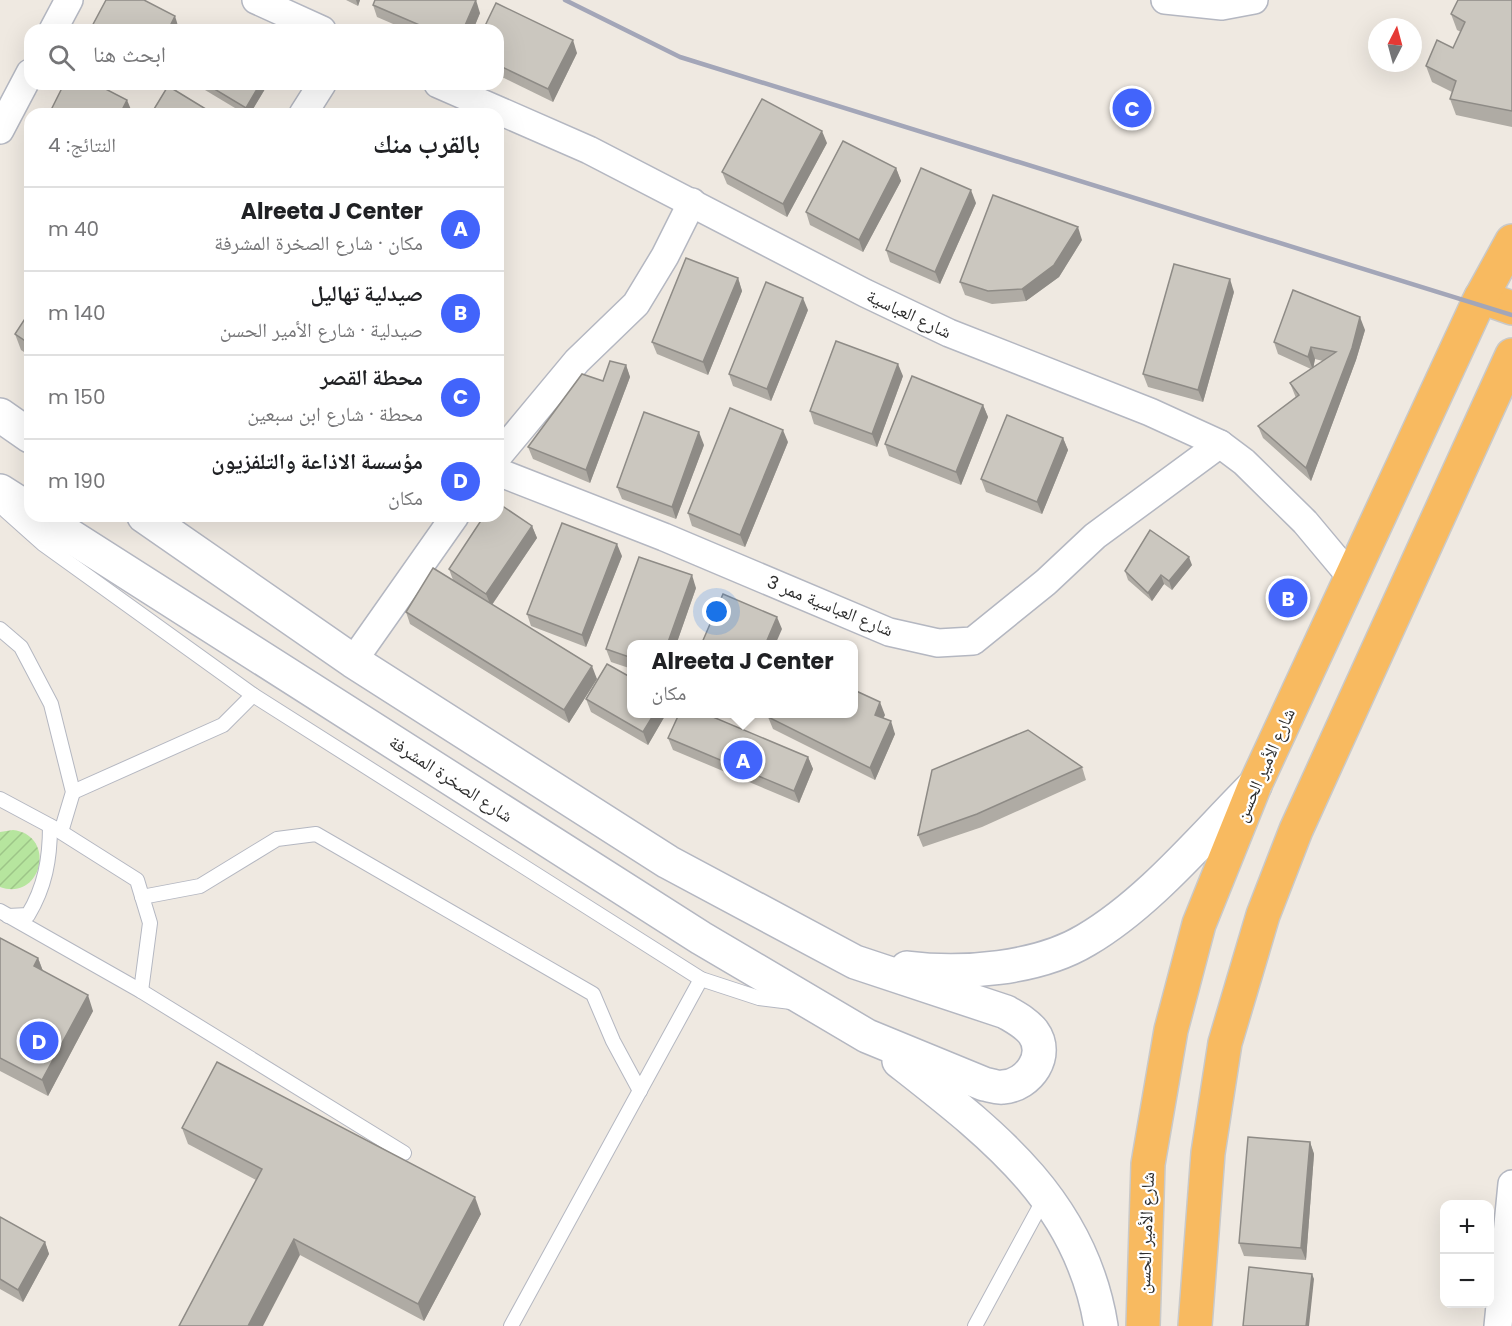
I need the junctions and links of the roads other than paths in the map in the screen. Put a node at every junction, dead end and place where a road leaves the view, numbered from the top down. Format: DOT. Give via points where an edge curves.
graph roads {
  1 [pos="69,0"];
  2 [pos="256,0"];
  3 [pos="1165,0"];
  4 [pos="1254,0"];
  5 [pos="56,24"];
  6 [pos="309,24"];
  7 [pos="24,84"];
  8 [pos="318,90"];
  9 [pos="452,90"];
  10 [pos="307,108"];
  11 [pos="493,108"];
  12 [pos="504,113"];
  13 [pos="0,130"];
  14 [pos="692,202"];
  15 [pos="1512,241"];
  16 [pos="1481,297"];
  17 [pos="1512,308"];
  18 [pos="1512,355"];
  19 [pos="0,415"];
  20 [pos="24,432"];
  21 [pos="1220,444"];
  22 [pos="504,449"];
  23 [pos="504,474"];
  24 [pos="0,491"];
  25 [pos="0,505"];
  26 [pos="24,506"];
  27 [pos="48,522"];
  28 [pos="153,522"];
  29 [pos="451,522"];
  30 [pos="1351,577"];
  31 [pos="0,629"];
  32 [pos="353,661"];
  33 [pos="253,695"];
  34 [pos="1255,785"];
  35 [pos="73,792"];
  36 [pos="0,799"];
  37 [pos="14,806"];
  38 [pos="0,812"];
  39 [pos="56,829"];
  40 [pos="142,897"];
  41 [pos="4,914"];
  42 [pos="855,962"];
  43 [pos="701,979"];
  44 [pos="141,991"];
  45 [pos="816,1006"];
  46 [pos="867,1036"];
  47 [pos="640,1091"];
  48 [pos="405,1154"];
  49 [pos="1512,1184"];
  50 [pos="1046,1195"];
  51 [pos="511,1326"];
  52 [pos="975,1326"];
  53 [pos="1101,1326"];
  54 [pos="1143,1326"];
  55 [pos="1195,1326"];
  56 [pos="1498,1326"];
  1 -- 5 [label="street"];
  2 -- 6 [label="street"];
  3 -- 4 [label="street" via="1222,6"];
  7 -- 13 [label="street"];
  8 -- 10 [label="street"];
  9 -- 11 [label="street, شارع العباسية"];
  12 -- 14 [label="street, شارع العباسية"];
  14 -- 21 [label="street, شارع العباسية" via="949,333 1150,412"];
  14 -- 22 [label="street" via="636,304 577,361"];
  15 -- 16 [label="highway, شارع الأمير الحسن"];
  16 -- 17 [label="highway"];
  16 -- 30 [label="highway, شارع الأمير الحسن"];
  18 -- 55 [label="highway" via="1296,830 1263,915 1225,1043 1208,1153"];
  19 -- 20 [label="main road"];
  21 -- 23 [label="street, شارع العباسية ممر 3" via="1095,536 973,641 938,643 889,632"];
  21 -- 30 [label="street, شارع العباسية" via="1245,462 1305,522"];
  24 -- 26 [label="main road"];
  25 -- 33 [label="lane" via="43,544"];
  27 -- 45 [label="main road, شارع الصخرة المشرفة" via="701,938"];
  28 -- 32 [label="main road"];
  29 -- 32 [label="street"];
  30 -- 34 [label="highway, شارع الأمير الحسن"];
  31 -- 35 [label="lane" via="21,647 51,704"];
  32 -- 42 [label="main road" via="668,862"];
  33 -- 35 [label="lane" via="223,725"];
  33 -- 43 [label="lane"];
  34 -- 42 [label="main road" via="1141,899 1086,941 1037,962 969,970 920,970"];
  34 -- 54 [label="highway, شارع الأمير الحسن" via="1199,924 1172,1030 1148,1164"];
  35 -- 39 [label="lane"];
  36 -- 37 [label="lane"];
  37 -- 38 [label="lane"];
  37 -- 39 [label="lane"];
  39 -- 40 [label="lane" via="137,880"];
  39 -- 41 [label="lane" via="41,893 28,915"];
  40 -- 44 [label="lane" via="150,923"];
  40 -- 47 [label="lane" via="201,886 277,839 316,834 593,994"];
  41 -- 44 [label="lane"];
  42 -- 46 [label="main road" via="1006,1012 1035,1034 1039,1049 1032,1072 1020,1083 1003,1087 984,1084"];
  43 -- 45 [label="lane" via="759,998"];
  43 -- 47 [label="lane"];
  44 -- 48 [label="lane"];
  45 -- 46 [label="main road, شارع الصخرة المشرفة"];
  46 -- 50 [label="main road" via="982,1126"];
  47 -- 51 [label="lane"];
  49 -- 56 [label="street"];
  50 -- 52 [label="lane"];
  50 -- 53 [label="main road" via="1082,1257"];
}
